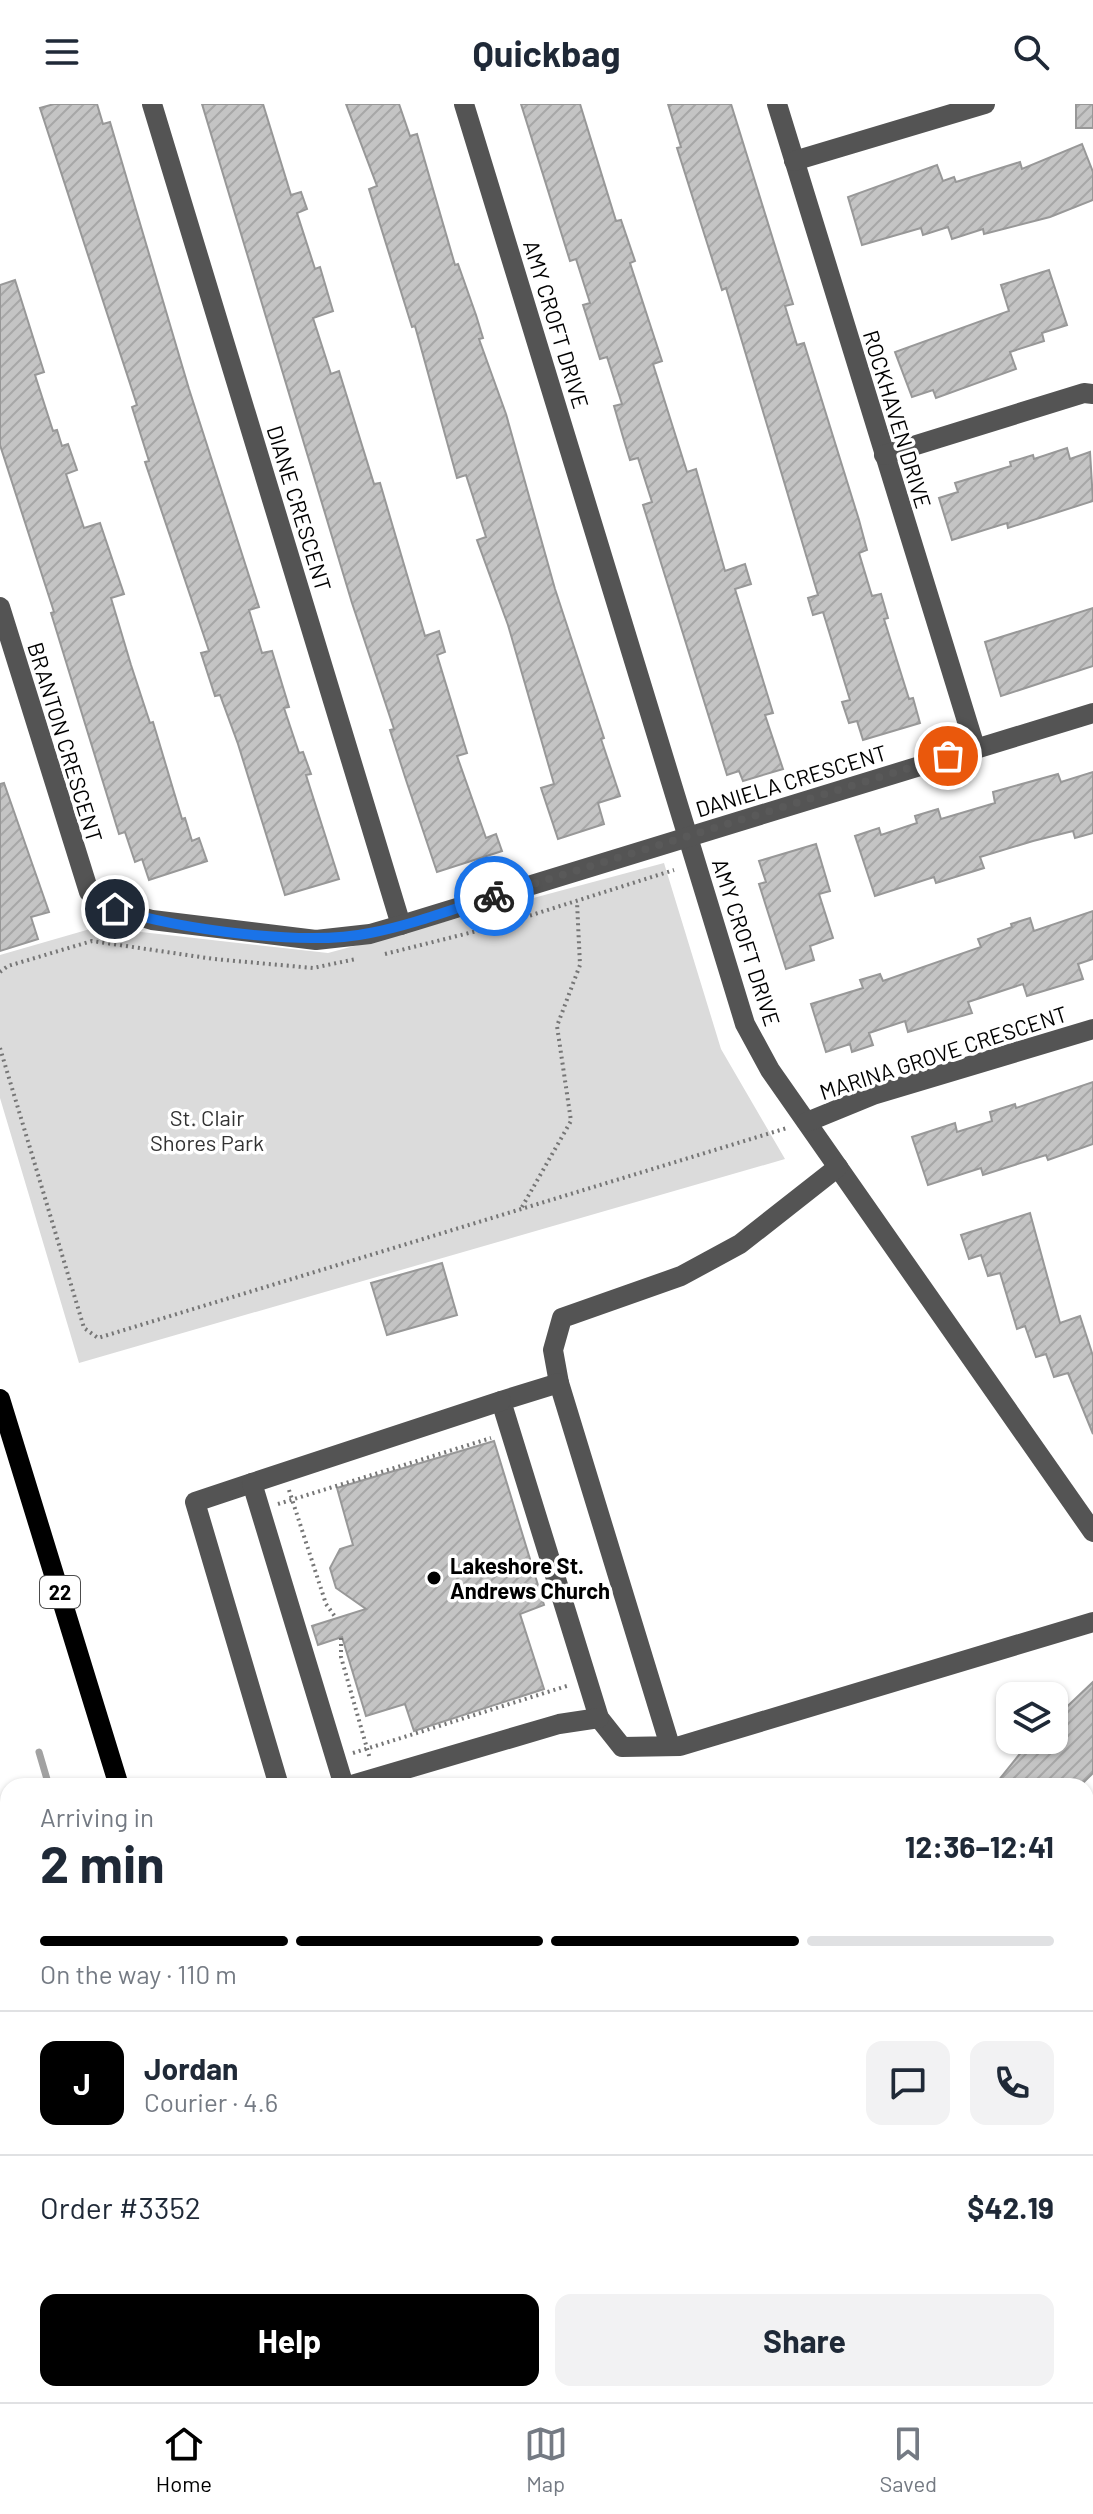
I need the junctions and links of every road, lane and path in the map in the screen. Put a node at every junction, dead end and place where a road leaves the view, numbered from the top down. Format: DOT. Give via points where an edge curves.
graph roads {
  1 [pos="152,104"];
  2 [pos="464,104"];
  3 [pos="777,104"];
  4 [pos="985,104"];
  5 [pos="794,161"];
  6 [pos="1093,394"];
  7 [pos="884,455"];
  8 [pos="0,607"];
  9 [pos="1093,713"];
  10 [pos="975,747"];
  11 [pos="688,837"];
  12 [pos="576,871"];
  13 [pos="401,925"];
  14 [pos="1093,1029"];
  15 [pos="0,1048"];
  16 [pos="807,1122"];
  17 [pos="838,1167"];
  18 [pos="521,1209"];
  19 [pos="559,1383"];
  20 [pos="0,1399"];
  21 [pos="501,1401"];
  22 [pos="511,1432"];
  23 [pos="284,1472"];
  24 [pos="252,1483"];
  25 [pos="292,1500"];
  26 [pos="260,1510"];
  27 [pos="1093,1532"];
  28 [pos="336,1618"];
  29 [pos="1093,1622"];
  30 [pos="341,1638"];
  31 [pos="588,1680"];
  32 [pos="599,1718"];
  33 [pos="670,1746"];
  34 [pos="367,1748"];
  35 [pos="336,1760"];
  36 [pos="117,1778"];
  37 [pos="277,1778"];
  38 [pos="343,1778"];
  39 [pos="376,1778"];
  1 -- 13 [label="street, DIANE CRESCENT"];
  2 -- 11 [label="street, AMY CROFT DRIVE"];
  3 -- 5 [label="street, ROCKHAVEN DRIVE"];
  4 -- 5 [label="street"];
  5 -- 7 [label="street, ROCKHAVEN DRIVE"];
  6 -- 7 [label="street"];
  7 -- 10 [label="street, ROCKHAVEN DRIVE"];
  8 -- 13 [label="street, BRANTON CRESCENT" via="89,892 115,909 152,920 316,940"];
  9 -- 10 [label="street, DANIELA CRESCENT"];
  10 -- 11 [label="street, DANIELA CRESCENT"];
  11 -- 12 [label="street, BRANTON CRESCENT"];
  11 -- 16 [label="street, AMY CROFT DRIVE" via="745,1024"];
  12 -- 13 [label="street, BRANTON CRESCENT"];
  12 -- 18 [label="path" via="580,965 557,1026 571,1121"];
  14 -- 16 [label="street, MARINA GROVE CRESCENT" via="873,1095"];
  15 -- 18 [label="path" via="84,1328 98,1338"];
  16 -- 17 [label="street, AMY CROFT DRIVE"];
  16 -- 18 [label="path"];
  17 -- 19 [label="street" via="728,1250 681,1276 562,1318 553,1350"];
  17 -- 27 [label="street, AMY CROFT DRIVE"];
  19 -- 21 [label="street"];
  19 -- 33 [label="street"];
  20 -- 36 [label="main road, 22"];
  21 -- 22 [label="street"];
  21 -- 23 [label="street"];
  22 -- 25 [label="path"];
  22 -- 31 [label="street"];
  23 -- 24 [label="street"];
  23 -- 25 [label="path"];
  24 -- 26 [label="street"];
  24 -- 37 [label="street" via="195,1502"];
  25 -- 26 [label="path"];
  25 -- 28 [label="path" via="326,1604"];
  26 -- 35 [label="street"];
  29 -- 33 [label="street"];
  30 -- 34 [label="path" via="341,1657"];
  31 -- 32 [label="street"];
  31 -- 34 [label="path"];
  32 -- 33 [label="street" via="622,1747"];
  32 -- 39 [label="street" via="559,1724"];
  34 -- 35 [label="path"];
  34 -- 39 [label="path"];
  35 -- 38 [label="street"];
}
